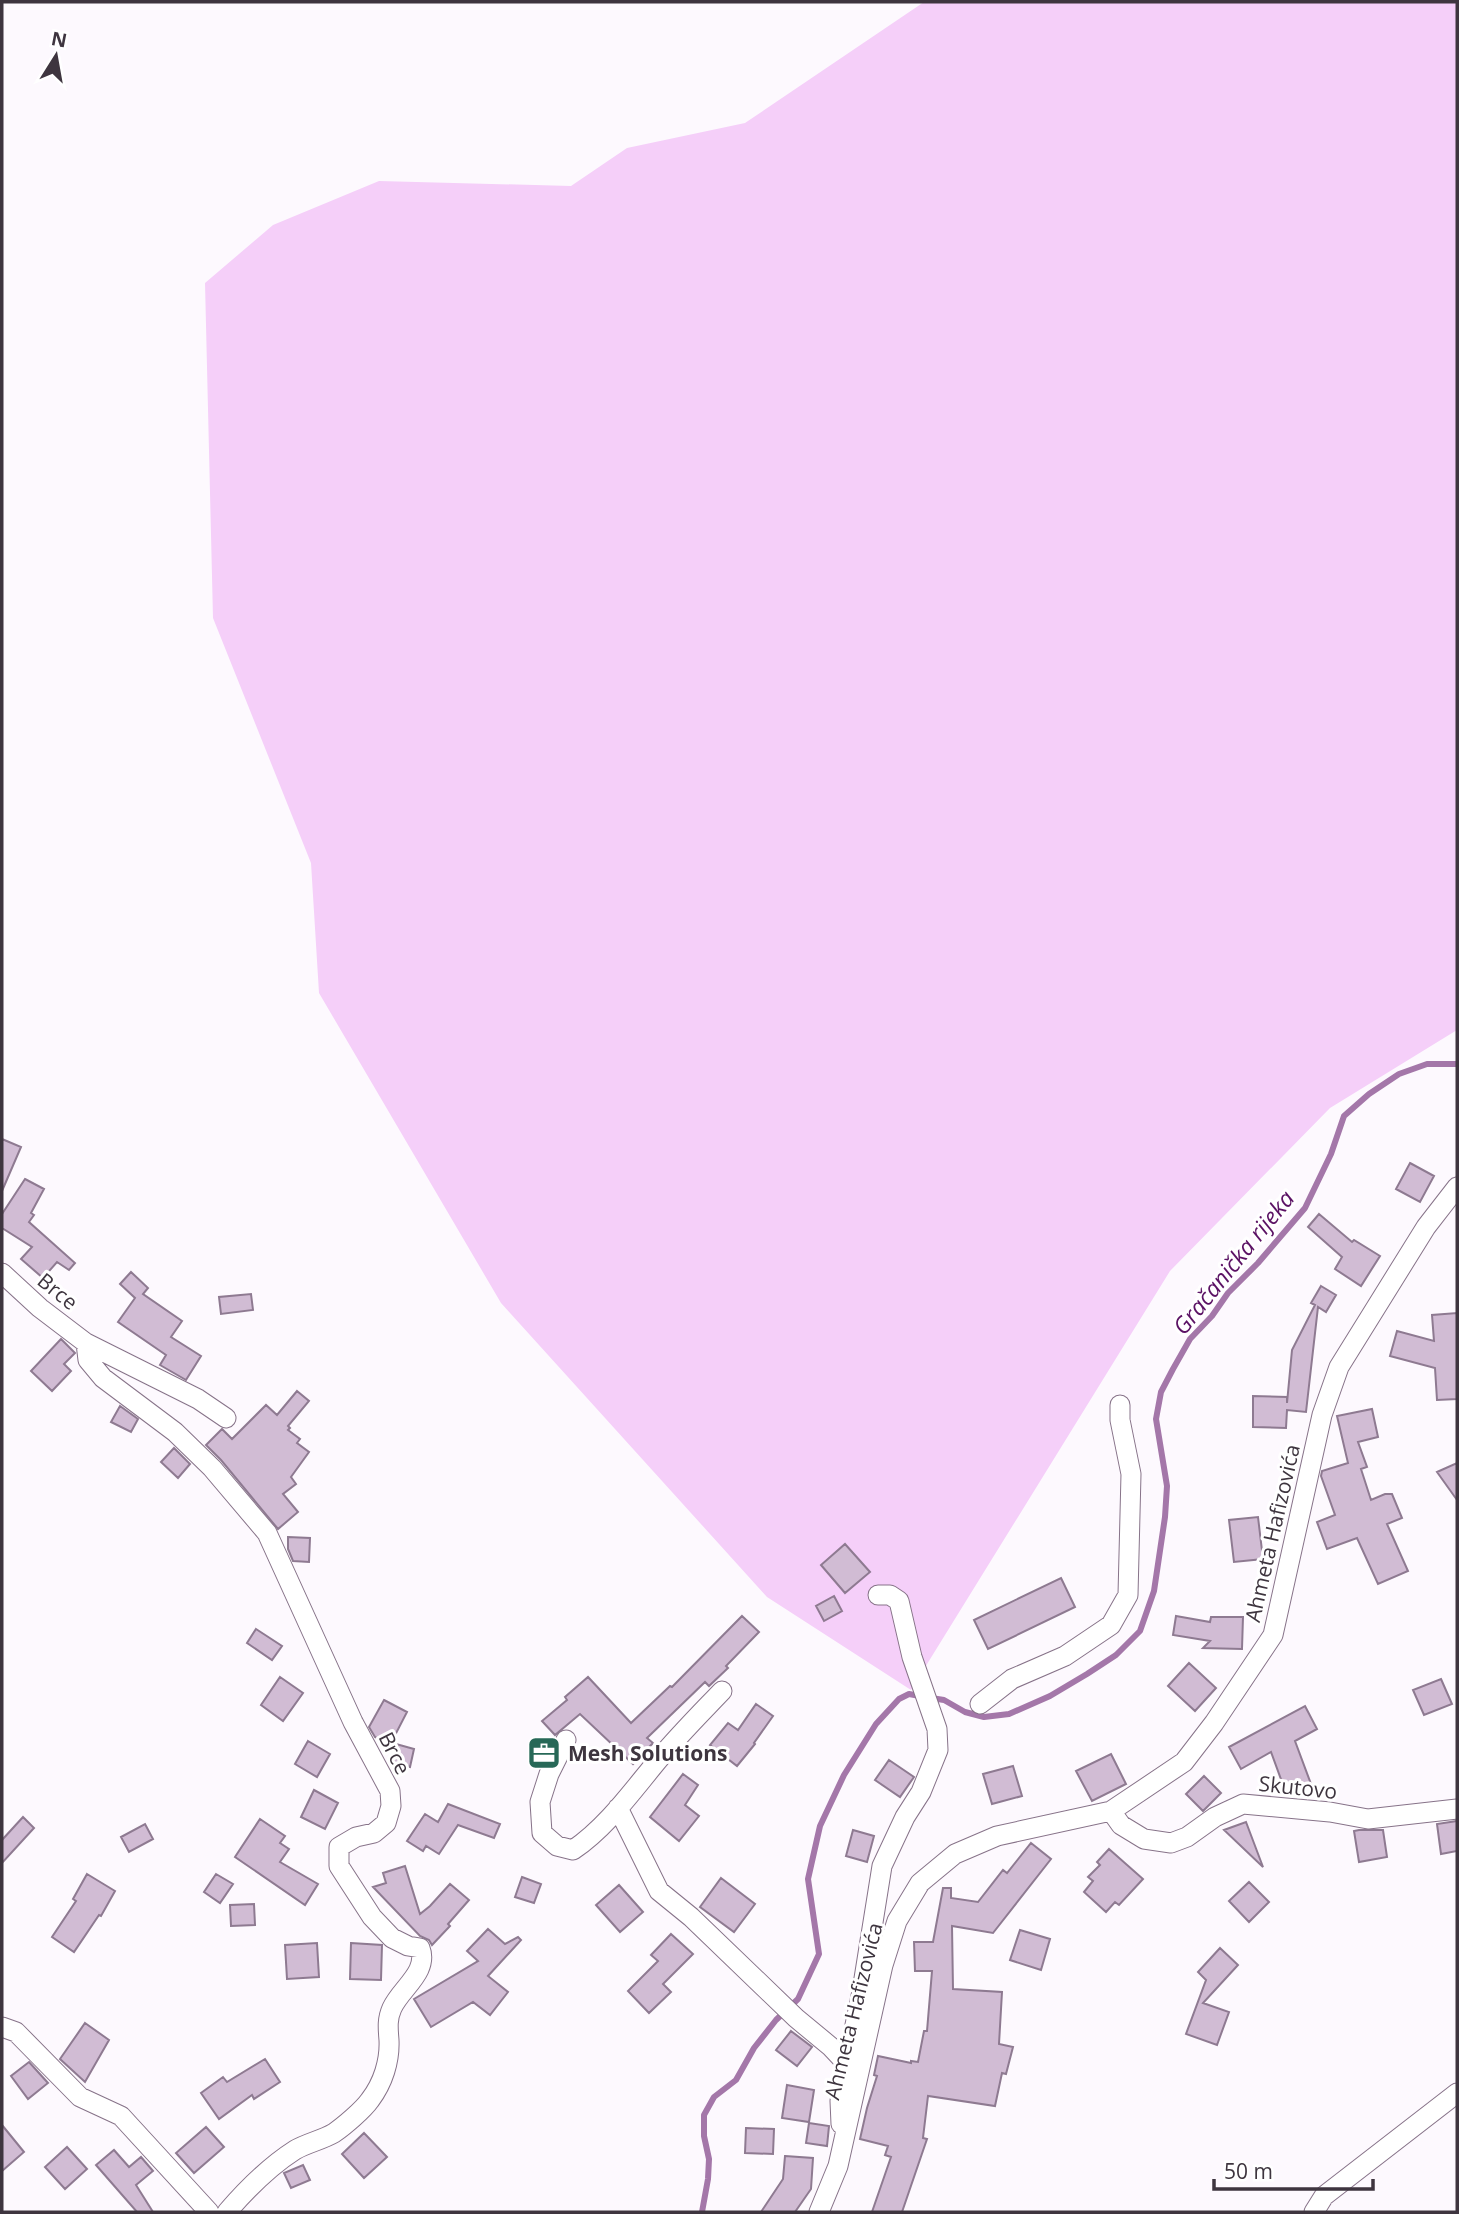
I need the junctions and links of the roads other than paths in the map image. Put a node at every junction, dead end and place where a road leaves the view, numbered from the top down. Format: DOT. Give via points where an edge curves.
graph roads {
  1 [pos="1457,1186"];
  2 [pos="2,1273"];
  3 [pos="86,1343"];
  4 [pos="1120,1405"];
  5 [pos="226,1418"];
  6 [pos="878,1595"];
  7 [pos="722,1691"];
  8 [pos="980,1704"];
  9 [pos="566,1740"];
  10 [pos="618,1808"];
  11 [pos="1457,1809"];
  12 [pos="1111,1811"];
  13 [pos="2,2027"];
  14 [pos="846,2064"];
  15 [pos="1457,2093"];
  16 [pos="845,2140"];
  17 [pos="209,2212"];
  18 [pos="227,2212"];
  19 [pos="819,2212"];
  20 [pos="1314,2212"];
  1 -- 12 [label="street, Ahmeta Hafizovića" via="1426,1227 1339,1367 1322,1415 1273,1635 1184,1762"];
  2 -- 3 [label="street, Brce"];
  3 -- 5 [label="street, Brce" via="198,1399"];
  3 -- 18 [label="street, Brce" via="88,1360 103,1378 175,1432 267,1533 353,1722 390,1791 386,1823 339,1847 339,1866 392,1938 420,1948 423,1955 421,1968 391,2010 386,2070 369,2102 333,2133 294,2151"];
  4 -- 8 [label="street" via="1131,1474 1128,1595 1111,1625 1065,1656 1012,1679"];
  6 -- 14 [label="street, Ahmeta Hafizovića" via="899,1601 937,1729 938,1750 882,1866"];
  7 -- 10 [label="street"];
  9 -- 10 [label="street" via="540,1802 542,1833 557,1846 573,1850"];
  10 -- 14 [label="street" via="659,1891"];
  11 -- 12 [label="street, Skutovo" via="1368,1819 1243,1804 1171,1843 1144,1839 1121,1825"];
  12 -- 16 [label="street, Ahmeta Hafizovića" via="997,1836 955,1854 920,1883 897,1921 883,1965"];
  13 -- 17 [label="street" via="16,2032 80,2097 121,2116"];
  14 -- 16 [label="street, Ahmeta Hafizovića" via="840,2101"];
  15 -- 20 [label="street" via="1324,2196"];
  16 -- 19 [label="street, Ahmeta Hafizovića"];
}
